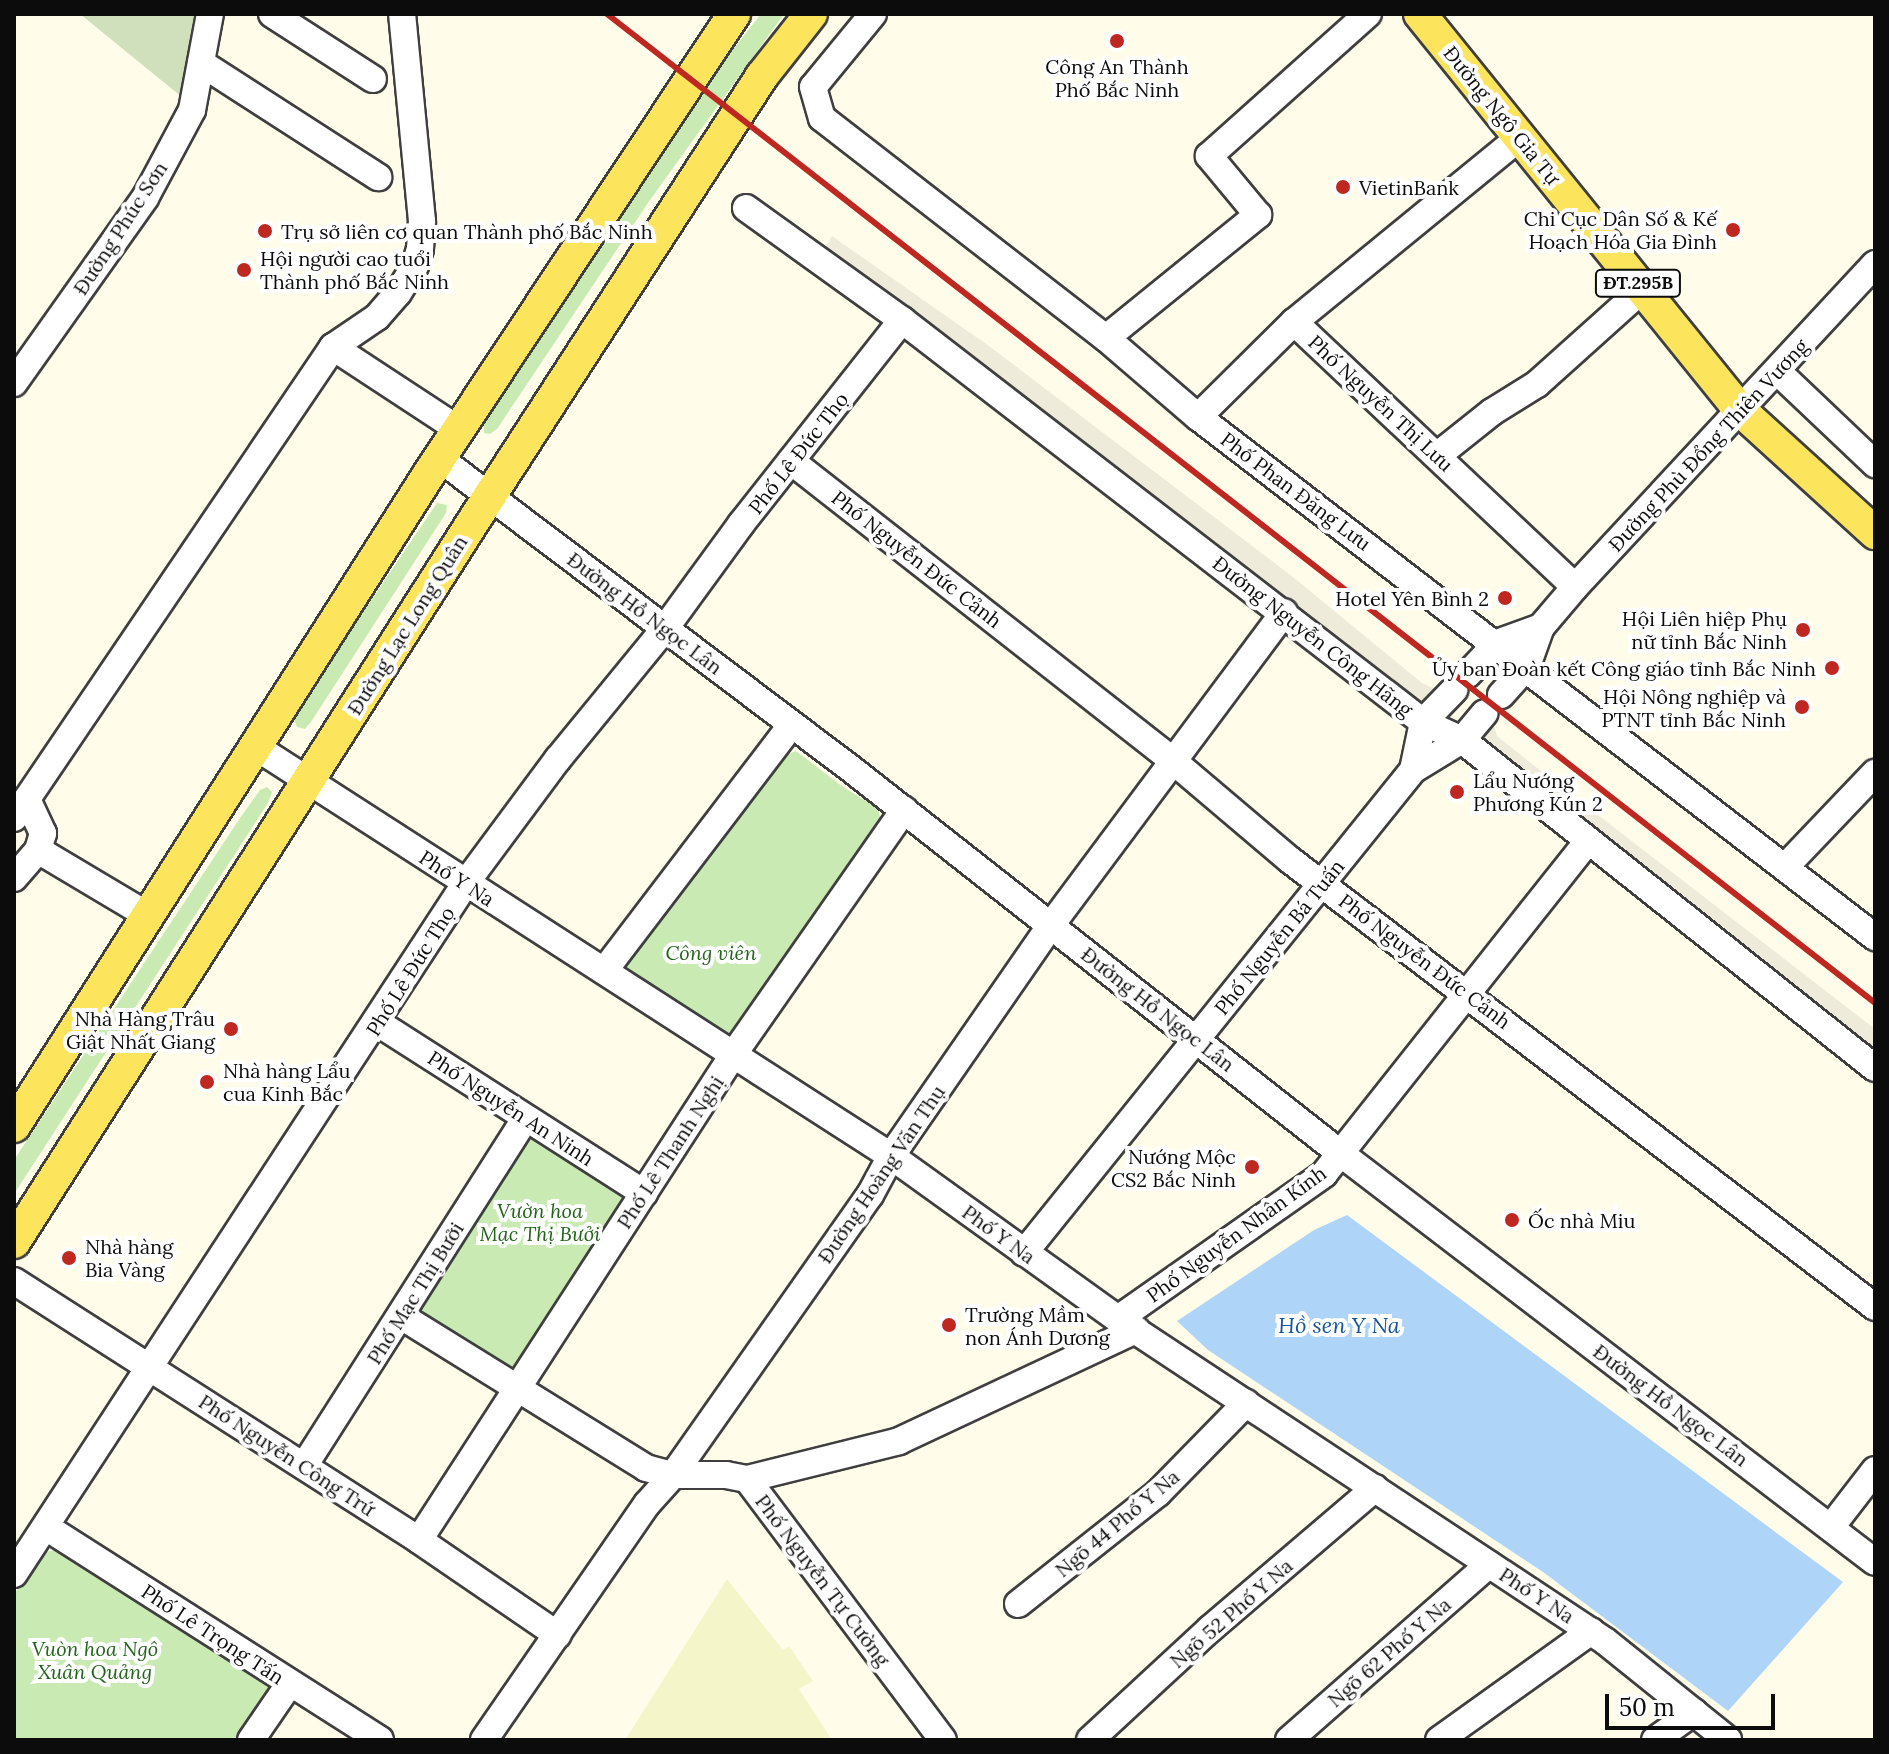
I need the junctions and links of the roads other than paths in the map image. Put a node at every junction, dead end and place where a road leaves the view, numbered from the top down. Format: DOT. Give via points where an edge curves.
graph roads {
  1 [pos="210,14"];
  2 [pos="272,14"];
  3 [pos="402,14"];
  4 [pos="734,14"];
  5 [pos="811,14"];
  6 [pos="873,14"];
  7 [pos="1368,14"];
  8 [pos="1420,14"];
  9 [pos="201,63"];
  10 [pos="373,79"];
  11 [pos="1520,137"];
  12 [pos="378,177"];
  13 [pos="746,208"];
  14 [pos="1875,264"];
  15 [pos="1643,289"];
  16 [pos="902,320"];
  17 [pos="1294,322"];
  18 [pos="1106,338"];
  19 [pos="333,347"];
  20 [pos="1778,372"];
  21 [pos="14,383"];
  22 [pos="1740,410"];
  23 [pos="1198,417"];
  24 [pos="458,429"];
  25 [pos="1438,455"];
  26 [pos="439,458"];
  27 [pos="791,461"];
  28 [pos="1875,464"];
  29 [pos="490,496"];
  30 [pos="1875,533"];
  31 [pos="1575,587"];
  32 [pos="1284,612"];
  33 [pos="666,627"];
  34 [pos="1541,627"];
  35 [pos="1497,643"];
  36 [pos="1527,666"];
  37 [pos="1423,722"];
  38 [pos="792,724"];
  39 [pos="1462,740"];
  40 [pos="256,747"];
  41 [pos="1172,760"];
  42 [pos="1413,770"];
  43 [pos="1874,776"];
  44 [pos="310,781"];
  45 [pos="20,809"];
  46 [pos="904,810"];
  47 [pos="1587,842"];
  48 [pos="38,850"];
  49 [pos="1786,866"];
  50 [pos="14,878"];
  51 [pos="465,884"];
  52 [pos="1321,884"];
  53 [pos="147,915"];
  54 [pos="1051,925"];
  55 [pos="1875,937"];
  56 [pos="604,971"];
  57 [pos="1468,994"];
  58 [pos="378,1023"];
  59 [pos="1197,1039"];
  60 [pos="733,1055"];
  61 [pos="1875,1068"];
  62 [pos="525,1119"];
  63 [pos="14,1126"];
  64 [pos="1340,1153"];
  65 [pos="891,1156"];
  66 [pos="644,1193"];
  67 [pos="14,1242"];
  68 [pos="1024,1253"];
  69 [pos="14,1281"];
  70 [pos="1875,1307"];
  71 [pos="401,1316"];
  72 [pos="1127,1324"];
  73 [pos="150,1366"];
  74 [pos="517,1387"];
  75 [pos="1246,1403"];
  76 [pos="304,1466"];
  77 [pos="1875,1470"];
  78 [pos="673,1475"];
  79 [pos="747,1479"];
  80 [pos="1375,1488"];
  81 [pos="46,1527"];
  82 [pos="1831,1527"];
  83 [pos="419,1540"];
  84 [pos="1875,1562"];
  85 [pos="1489,1564"];
  86 [pos="14,1574"];
  87 [pos="1018,1604"];
  88 [pos="1591,1631"];
  89 [pos="558,1635"];
  90 [pos="290,1683"];
  91 [pos="1694,1712"];
  92 [pos="251,1740"];
  93 [pos="380,1740"];
  94 [pos="484,1740"];
  95 [pos="943,1740"];
  96 [pos="1090,1740"];
  97 [pos="1289,1740"];
  98 [pos="1439,1740"];
  99 [pos="1655,1740"];
  100 [pos="1728,1740"];
  1 -- 9 [label="street, Đường Phúc Sơn"];
  2 -- 10 [label="street"];
  3 -- 19 [label="street" via="422,221 420,249 407,282 377,317"];
  4 -- 24 [label="main road"];
  5 -- 29 [label="main road, Đường Lạc Long Quân" via="762,76"];
  6 -- 18 [label="street, Phố Phan Đăng Lưu" via="813,87 822,118"];
  7 -- 18 [label="street" via="1209,156 1258,215"];
  8 -- 11 [label="main road, Đường Ngô Gia Tự / ĐT.295B"];
  9 -- 12 [label="street"];
  9 -- 21 [label="street, Đường Phúc Sơn" via="192,110 145,198"];
  11 -- 15 [label="main road, Đường Ngô Gia Tự / ĐT.295B"];
  11 -- 17 [label="street, Phố Nguyễn Thị Lưu"];
  13 -- 16 [label="street, Đường Nguyễn Công Hãng"];
  14 -- 20 [label="street, Đường Phù Đổng Thiên Vương"];
  15 -- 22 [label="main road, Đường Ngô Gia Tự / ĐT.295B"];
  15 -- 25 [label="street" via="1537,384"];
  16 -- 27 [label="street, Phố Lê Đức Thọ"];
  16 -- 32 [label="street, Đường Nguyễn Công Hãng"];
  17 -- 23 [label="street"];
  17 -- 25 [label="street, Phố Nguyễn Thị Lưu"];
  18 -- 23 [label="street, Phố Phan Đăng Lưu"];
  19 -- 24 [label="street"];
  19 -- 45 [label="street"];
  20 -- 22 [label="street, Đường Phù Đổng Thiên Vương"];
  20 -- 28 [label="street"];
  22 -- 30 [label="main road, Đường Ngô Gia Tự / ĐT.295B"];
  22 -- 31 [label="street, Đường Phù Đổng Thiên Vương"];
  23 -- 35 [label="street, Phố Phan Đăng Lưu"];
  24 -- 26 [label="main road"];
  25 -- 31 [label="street, Phố Nguyễn Thị Lưu"];
  26 -- 29 [label="street, Đường Hồ Ngọc Lân"];
  26 -- 40 [label="main road"];
  27 -- 33 [label="street, Phố Lê Đức Thọ"];
  27 -- 41 [label="street, Phố Nguyễn Đức Cảnh"];
  29 -- 33 [label="street, Đường Hồ Ngọc Lân"];
  29 -- 44 [label="main road, Đường Lạc Long Quân"];
  31 -- 34 [label="street, Đường Phù Đổng Thiên Vương"];
  32 -- 37 [label="street, Đường Nguyễn Công Hãng"];
  32 -- 41 [label="street, Đường Hoàng Văn Thụ"];
  33 -- 38 [label="street, Đường Hồ Ngọc Lân"];
  33 -- 51 [label="street, Phố Lê Đức Thọ"];
  34 -- 35 [label="street, Đường Phù Đổng Thiên Vương"];
  34 -- 36 [label="street, Đường Phù Đổng Thiên Vương"];
  35 -- 36 [label="street, Phố Phan Đăng Lưu"];
  35 -- 37 [label="street, Đường Phù Đổng Thiên Vương"];
  36 -- 39 [label="street, Đường Phù Đổng Thiên Vương"];
  36 -- 49 [label="street, Phố Phan Đăng Lưu"];
  37 -- 39 [label="street, Đường Nguyễn Công Hãng"];
  37 -- 42 [label="street"];
  38 -- 46 [label="street, Đường Hồ Ngọc Lân"];
  38 -- 56 [label="street"];
  39 -- 42 [label="street, Đường Phù Đổng Thiên Vương"];
  39 -- 47 [label="street, Đường Nguyễn Công Hãng"];
  40 -- 44 [label="street, Phố Y Na"];
  40 -- 53 [label="main road"];
  41 -- 52 [label="street, Phố Nguyễn Đức Cảnh"];
  41 -- 54 [label="street, Đường Hoàng Văn Thụ"];
  42 -- 52 [label="street, Phố Nguyễn Bá Tuấn"];
  43 -- 49 [label="street"];
  44 -- 51 [label="street, Phố Y Na"];
  44 -- 67 [label="main road, Đường Lạc Long Quân"];
  45 -- 48 [label="street" via="43,833"];
  46 -- 54 [label="street, Đường Hồ Ngọc Lân"];
  46 -- 60 [label="street, Phố Lê Thanh Nghị"];
  47 -- 57 [label="street, Phố Nguyễn Nhân Kính"];
  47 -- 61 [label="street, Đường Nguyễn Công Hãng"];
  48 -- 50 [label="street"];
  48 -- 53 [label="street"];
  49 -- 55 [label="street, Phố Phan Đăng Lưu"];
  51 -- 56 [label="street, Phố Y Na"];
  51 -- 58 [label="street, Phố Lê Đức Thọ"];
  52 -- 57 [label="street, Phố Nguyễn Đức Cảnh"];
  52 -- 59 [label="street, Phố Nguyễn Bá Tuấn"];
  53 -- 63 [label="main road"];
  54 -- 59 [label="street, Đường Hồ Ngọc Lân"];
  54 -- 65 [label="street, Đường Hoàng Văn Thụ"];
  56 -- 60 [label="street, Phố Y Na"];
  57 -- 64 [label="street, Phố Nguyễn Nhân Kính"];
  57 -- 70 [label="street, Phố Nguyễn Đức Cảnh"];
  58 -- 62 [label="street, Phố Nguyễn An Ninh"];
  58 -- 73 [label="street, Phố Lê Đức Thọ"];
  59 -- 64 [label="street, Đường Hồ Ngọc Lân"];
  59 -- 68 [label="street, Phố Nguyễn Bá Tuấn"];
  60 -- 65 [label="street, Phố Y Na"];
  60 -- 66 [label="street, Phố Lê Thanh Nghị"];
  62 -- 66 [label="street, Phố Nguyễn An Ninh"];
  62 -- 71 [label="street, Phố Mạc Thị Bưởi"];
  64 -- 72 [label="street, Phố Nguyễn Nhân Kính" via="1324,1174"];
  64 -- 82 [label="street, Đường Hồ Ngọc Lân"];
  65 -- 68 [label="street, Phố Y Na"];
  65 -- 78 [label="street, Đường Hoàng Văn Thụ" via="870,1195"];
  66 -- 74 [label="street, Phố Lê Thanh Nghị"];
  68 -- 72 [label="street, Phố Y Na"];
  69 -- 73 [label="street, Phố Nguyễn Công Trứ"];
  71 -- 74 [label="street, Phố Nguyễn Tự Cường"];
  71 -- 76 [label="street, Phố Mạc Thị Bưởi"];
  72 -- 75 [label="street, Phố Y Na"];
  72 -- 79 [label="street, Phố Nguyễn Nhân Kính" via="899,1441"];
  73 -- 76 [label="street, Phố Nguyễn Công Trứ"];
  73 -- 81 [label="street, Phố Lê Đức Thọ"];
  74 -- 78 [label="street, Phố Nguyễn Tự Cường" via="646,1468"];
  74 -- 83 [label="street, Phố Lê Thanh Nghị"];
  75 -- 80 [label="street, Phố Y Na"];
  75 -- 87 [label="street, Ngõ 44 Phố Y Na" via="1158,1493"];
  76 -- 83 [label="street, Phố Nguyễn Công Trứ"];
  77 -- 82 [label="street"];
  78 -- 79 [label="street, Phố Nguyễn Tự Cường"];
  78 -- 89 [label="street, Đường Hoàng Văn Thụ" via="647,1504"];
  79 -- 95 [label="street, Phố Nguyễn Tự Cường"];
  80 -- 85 [label="street, Phố Y Na"];
  80 -- 96 [label="street, Ngõ 52 Phố Y Na"];
  81 -- 86 [label="street, Phố Lê Đức Thọ"];
  81 -- 90 [label="street, Phố Lê Trọng Tấn"];
  82 -- 84 [label="street, Đường Hồ Ngọc Lân"];
  83 -- 89 [label="street, Phố Nguyễn Công Trứ"];
  85 -- 88 [label="street, Phố Y Na"];
  85 -- 97 [label="street, Ngõ 62 Phố Y Na"];
  88 -- 91 [label="street, Phố Y Na"];
  88 -- 98 [label="street"];
  89 -- 94 [label="street, Đường Hoàng Văn Thụ"];
  90 -- 92 [label="street"];
  90 -- 93 [label="street, Phố Lê Trọng Tấn"];
  91 -- 99 [label="street"];
  91 -- 100 [label="street, Phố Y Na"];
}
